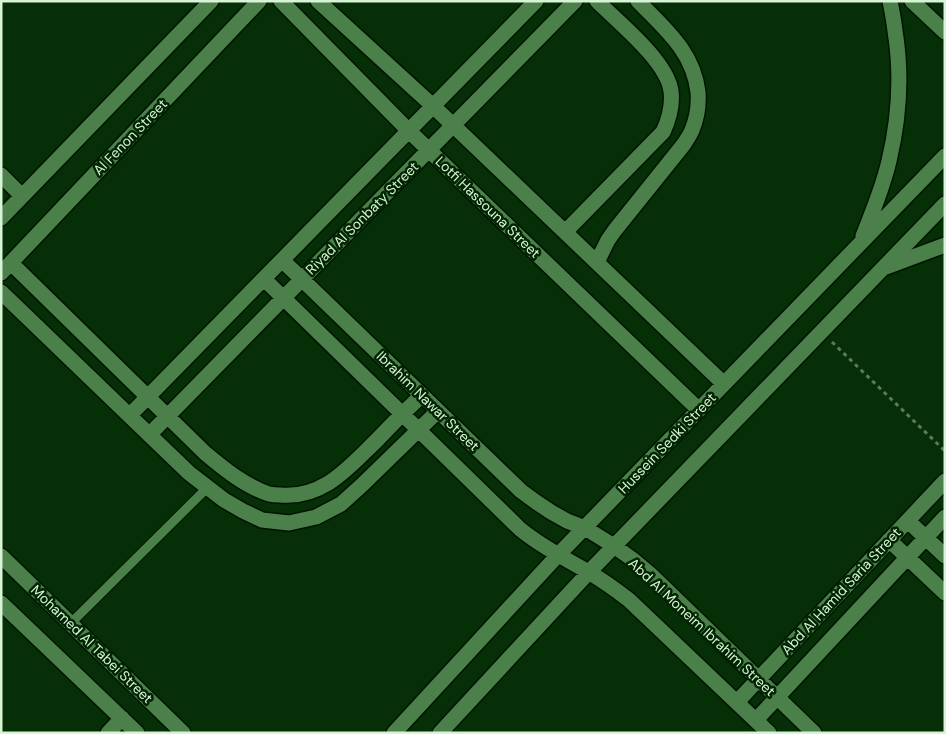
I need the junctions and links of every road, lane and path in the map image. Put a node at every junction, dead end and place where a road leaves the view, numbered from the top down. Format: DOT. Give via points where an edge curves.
graph roads {
  1 [pos="211,1"];
  2 [pos="259,1"];
  3 [pos="281,1"];
  4 [pos="318,1"];
  5 [pos="536,1"];
  6 [pos="575,1"];
  7 [pos="597,1"];
  8 [pos="638,1"];
  9 [pos="890,1"];
  10 [pos="912,1"];
  11 [pos="945,32"];
  12 [pos="433,106"];
  13 [pos="453,125"];
  14 [pos="409,131"];
  15 [pos="429,150"];
  16 [pos="945,156"];
  17 [pos="1,175"];
  18 [pos="22,196"];
  19 [pos="945,204"];
  20 [pos="1,218"];
  21 [pos="565,232"];
  22 [pos="861,243"];
  23 [pos="945,245"];
  24 [pos="282,260"];
  25 [pos="596,262"];
  26 [pos="6,268"];
  27 [pos="883,268"];
  28 [pos="264,278"];
  29 [pos="302,279"];
  30 [pos="1,292"];
  31 [pos="284,298"];
  32 [pos="822,332"];
  33 [pos="724,384"];
  34 [pos="422,395"];
  35 [pos="148,397"];
  36 [pos="699,410"];
  37 [pos="438,411"];
  38 [pos="402,414"];
  39 [pos="130,415"];
  40 [pos="167,417"];
  41 [pos="418,430"];
  42 [pos="150,434"];
  43 [pos="945,451"];
  44 [pos="945,481"];
  45 [pos="207,488"];
  46 [pos="945,517"];
  47 [pos="908,521"];
  48 [pos="584,528"];
  49 [pos="926,538"];
  50 [pos="889,540"];
  51 [pos="614,546"];
  52 [pos="558,555"];
  53 [pos="1,556"];
  54 [pos="945,556"];
  55 [pos="908,558"];
  56 [pos="589,572"];
  57 [pos="945,593"];
  58 [pos="1,603"];
  59 [pos="70,623"];
  60 [pos="758,679"];
  61 [pos="777,697"];
  62 [pos="737,702"];
  63 [pos="122,718"];
  64 [pos="756,720"];
  65 [pos="108,733"];
  66 [pos="137,733"];
  67 [pos="183,733"];
  68 [pos="394,733"];
  69 [pos="440,733"];
  70 [pos="769,733"];
  71 [pos="814,733"];
  1 -- 18 [label="street"];
  2 -- 26 [label="street, Al Fenon Street"];
  3 -- 14 [label="street, Lotfi Hassouna Street"];
  4 -- 12 [label="street"];
  5 -- 12 [label="street, Riyad Al Sonbaty Street"];
  6 -- 13 [label="street, Riyad Al Sonbaty Street"];
  7 -- 21 [label="street" via="639,42 666,75 672,104 663,132"];
  8 -- 25 [label="street" via="688,57 697,86 697,115 684,144 615,230"];
  9 -- 22 [label="street" via="898,64 895,129 880,192"];
  10 -- 11 [label="street"];
  12 -- 13 [label="street"];
  12 -- 14 [label="street, Riyad Al Sonbaty Street"];
  13 -- 15 [label="street, Riyad Al Sonbaty Street"];
  13 -- 21 [label="street"];
  14 -- 15 [label="street, Lotfi Hassouna Street"];
  14 -- 24 [label="street, Riyad Al Sonbaty Street"];
  15 -- 29 [label="street, Riyad Al Sonbaty Street"];
  15 -- 36 [label="street, Lotfi Hassouna Street"];
  16 -- 22 [label="street, Hussein Sedki Street"];
  17 -- 18 [label="street"];
  18 -- 20 [label="street"];
  19 -- 27 [label="street"];
  21 -- 25 [label="street"];
  22 -- 33 [label="street, Hussein Sedki Street"];
  23 -- 27 [label="street"];
  24 -- 28 [label="street, Riyad Al Sonbaty Street"];
  24 -- 29 [label="street, Ibrahim Nawar Street"];
  25 -- 33 [label="street"];
  26 -- 35 [label="street"];
  27 -- 32 [label="street"];
  28 -- 31 [label="street, Ibrahim Nawar Street"];
  28 -- 35 [label="street, Riyad Al Sonbaty Street"];
  29 -- 31 [label="street, Riyad Al Sonbaty Street"];
  29 -- 34 [label="street, Ibrahim Nawar Street"];
  30 -- 39 [label="street"];
  31 -- 38 [label="street, Ibrahim Nawar Street"];
  31 -- 40 [label="street, Riyad Al Sonbaty Street"];
  32 -- 43 [label="path"];
  32 -- 51 [label="street"];
  33 -- 36 [label="street, Hussein Sedki Street"];
  34 -- 37 [label="street, Ibrahim Nawar Street"];
  34 -- 38 [label="street"];
  35 -- 39 [label="street, Riyad Al Sonbaty Street"];
  35 -- 40 [label="street"];
  36 -- 48 [label="street, Hussein Sedki Street"];
  37 -- 41 [label="street"];
  37 -- 48 [label="street, Ibrahim Nawar Street" via="521,491 551,512"];
  38 -- 40 [label="street" via="331,483 312,492 291,496 270,494 236,477"];
  38 -- 41 [label="street, Ibrahim Nawar Street"];
  39 -- 42 [label="street"];
  40 -- 42 [label="street, Riyad Al Sonbaty Street"];
  41 -- 45 [label="street" via="340,504 316,517 289,523 262,520"];
  41 -- 52 [label="street, Ibrahim Nawar Street" via="520,529"];
  42 -- 45 [label="street"];
  44 -- 47 [label="street, Abd Al Hamid Saria Street"];
  45 -- 59 [label="lane"];
  46 -- 49 [label="street, Abd Al Hamid Saria Street"];
  47 -- 49 [label="street"];
  47 -- 50 [label="street, Abd Al Hamid Saria Street"];
  48 -- 51 [label="street, Abd Al Moneim Ibrahim Street"];
  48 -- 52 [label="street, Hussein Sedki Street"];
  49 -- 54 [label="street"];
  49 -- 55 [label="street, Abd Al Hamid Saria Street"];
  50 -- 55 [label="street"];
  50 -- 60 [label="street, Abd Al Hamid Saria Street"];
  51 -- 56 [label="street"];
  51 -- 60 [label="street, Abd Al Moneim Ibrahim Street" via="650,574"];
  52 -- 56 [label="street"];
  52 -- 68 [label="street, Hussein Sedki Street"];
  53 -- 59 [label="street, Mohamed Al Tabei Street"];
  55 -- 57 [label="street"];
  55 -- 61 [label="street, Abd Al Hamid Saria Street"];
  56 -- 62 [label="street" via="629,600"];
  56 -- 69 [label="street"];
  58 -- 63 [label="street"];
  59 -- 67 [label="street, Mohamed Al Tabei Street"];
  60 -- 61 [label="street, Abd Al Moneim Ibrahim Street"];
  60 -- 62 [label="street, Abd Al Hamid Saria Street"];
  61 -- 64 [label="street, Abd Al Hamid Saria Street"];
  61 -- 71 [label="street, Abd Al Moneim Ibrahim Street"];
  62 -- 64 [label="street"];
  63 -- 65 [label="street"];
  63 -- 66 [label="street"];
  64 -- 70 [label="street"];
}
